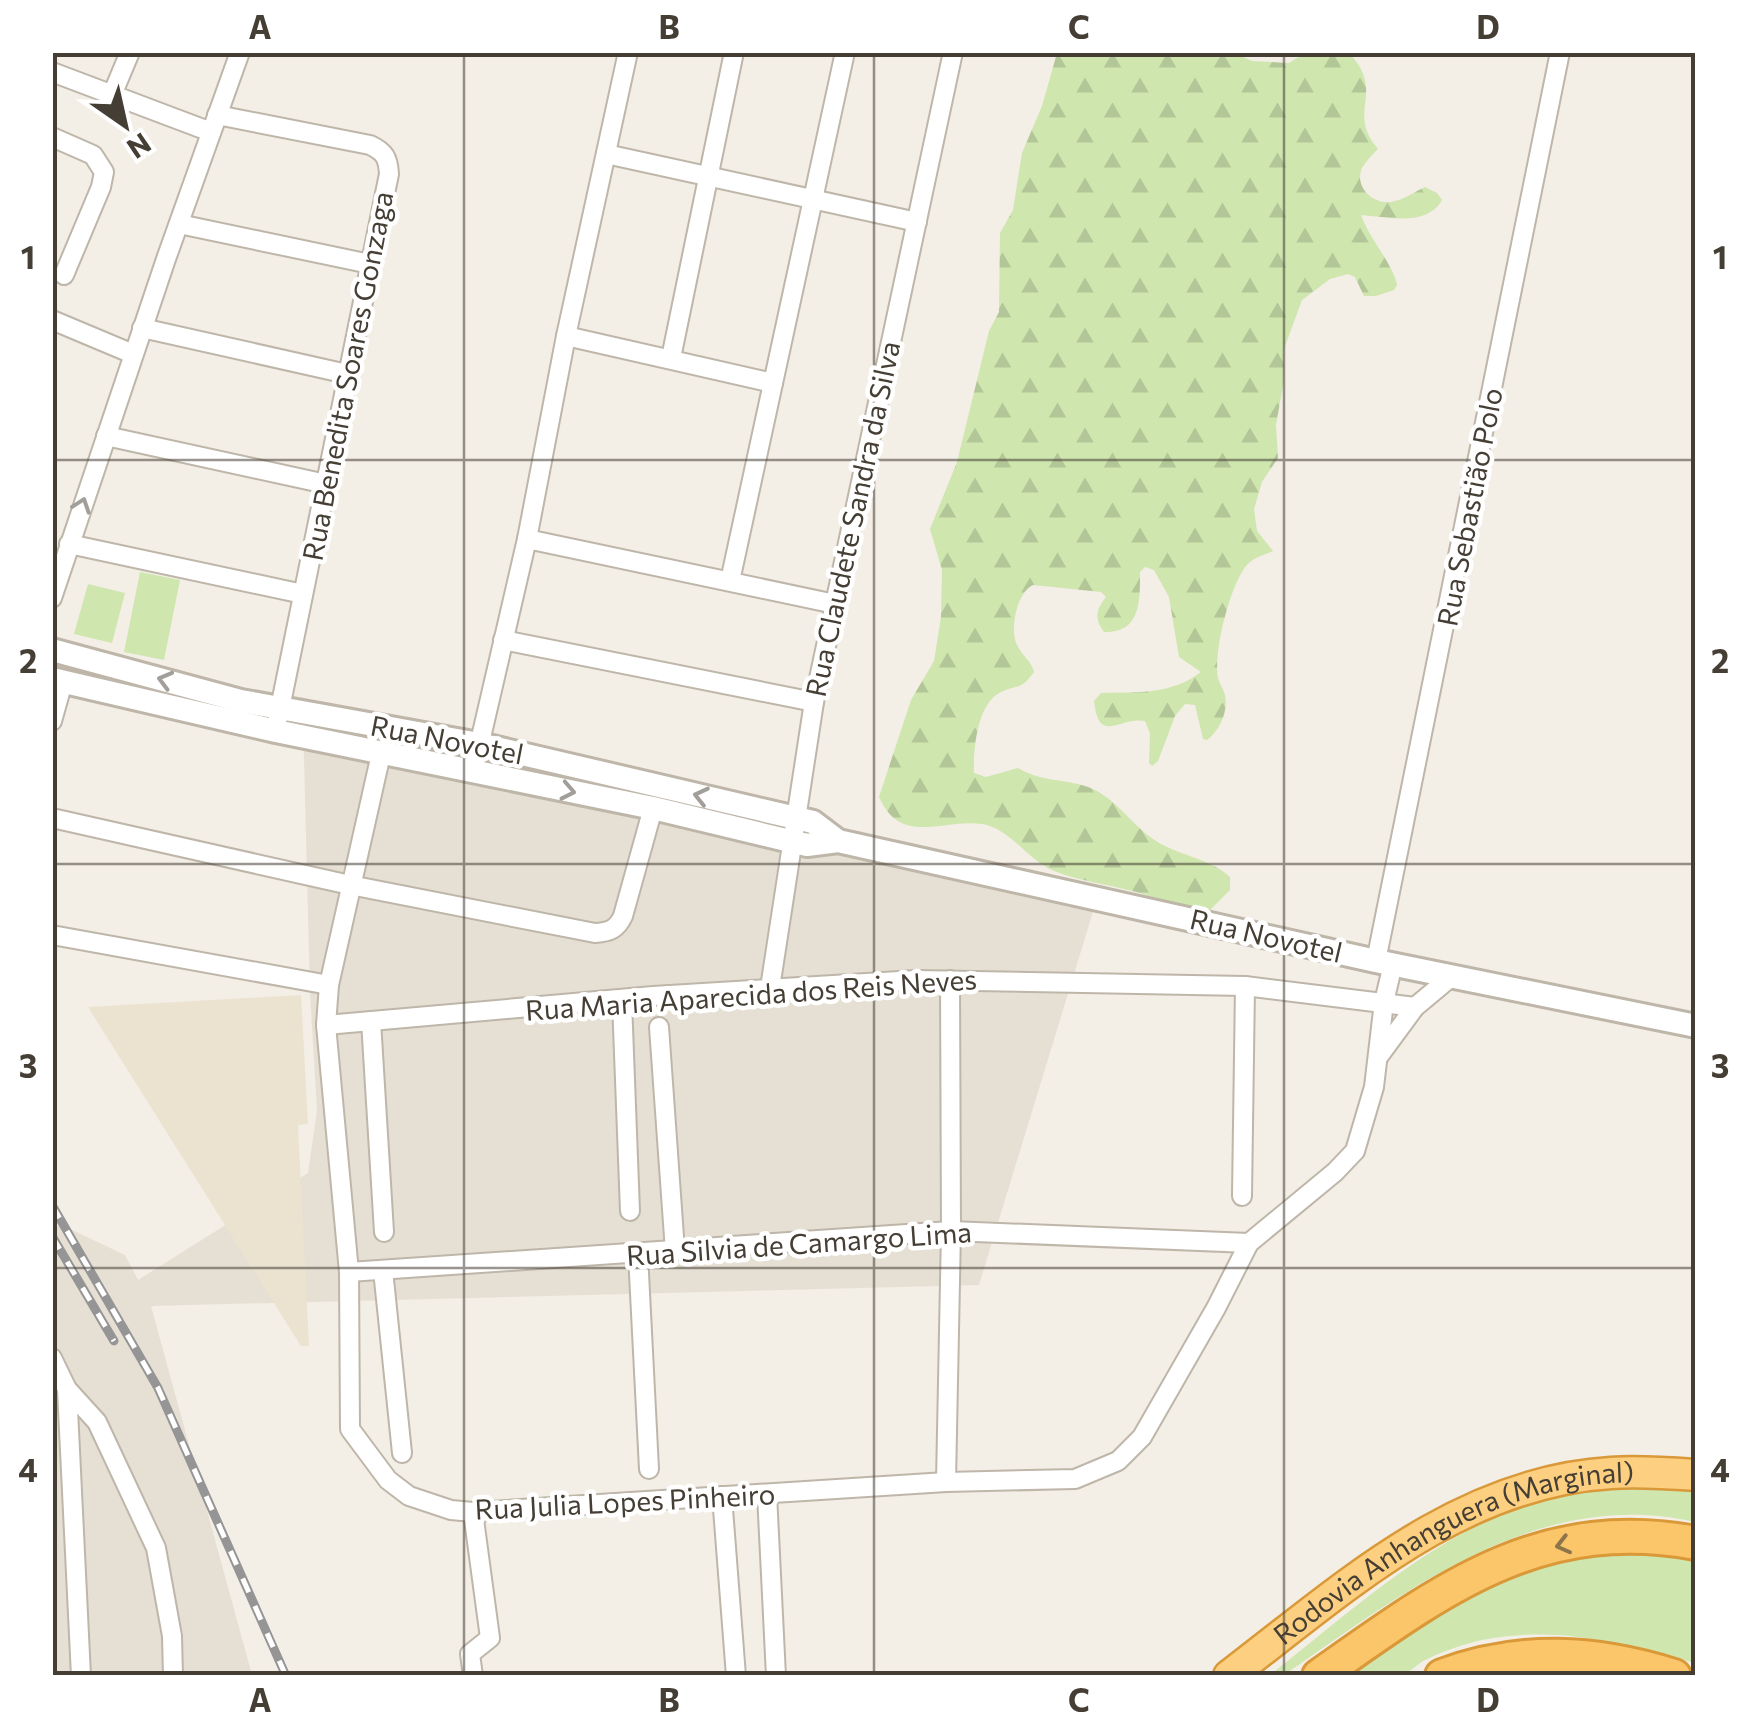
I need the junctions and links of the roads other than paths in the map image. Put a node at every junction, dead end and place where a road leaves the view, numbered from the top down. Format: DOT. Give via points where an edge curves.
graph roads {
  1 [pos="130,52"];
  2 [pos="240,52"];
  3 [pos="628,52"];
  4 [pos="734,52"];
  5 [pos="845,52"];
  6 [pos="954,52"];
  7 [pos="1560,52"];
  8 [pos="52,72"];
  9 [pos="112,95"];
  10 [pos="214,124"];
  11 [pos="52,137"];
  12 [pos="606,154"];
  13 [pos="708,175"];
  14 [pos="813,200"];
  15 [pos="917,222"];
  16 [pos="178,224"];
  17 [pos="370,264"];
  18 [pos="64,275"];
  19 [pos="52,320"];
  20 [pos="142,328"];
  21 [pos="566,336"];
  22 [pos="134,354"];
  23 [pos="670,358"];
  24 [pos="348,374"];
  25 [pos="773,384"];
  26 [pos="106,436"];
  27 [pos="326,484"];
  28 [pos="528,539"];
  29 [pos="69,544"];
  30 [pos="730,581"];
  31 [pos="304,594"];
  32 [pos="52,598"];
  33 [pos="835,604"];
  34 [pos="503,640"];
  35 [pos="52,650"];
  36 [pos="56,676"];
  37 [pos="814,702"];
  38 [pos="278,720"];
  39 [pos="52,721"];
  40 [pos="479,744"];
  41 [pos="381,754"];
  42 [pos="472,772"];
  43 [pos="653,808"];
  44 [pos="52,818"];
  45 [pos="796,818"];
  46 [pos="838,841"];
  47 [pos="791,842"];
  48 [pos="350,884"];
  49 [pos="52,935"];
  50 [pos="1384,962"];
  51 [pos="1451,977"];
  52 [pos="950,980"];
  53 [pos="329,985"];
  54 [pos="1244,986"];
  55 [pos="770,988"];
  56 [pos="622,1001"];
  57 [pos="1384,1002"];
  58 [pos="1415,1006"];
  59 [pos="371,1021"];
  60 [pos="326,1025"];
  61 [pos="1696,1026"];
  62 [pos="658,1027"];
  63 [pos="1379,1057"];
  64 [pos="1242,1196"];
  65 [pos="630,1211"];
  66 [pos="950,1231"];
  67 [pos="384,1232"];
  68 [pos="1249,1243"];
  69 [pos="675,1251"];
  70 [pos="638,1254"];
  71 [pos="383,1270"];
  72 [pos="349,1272"];
  73 [pos="52,1358"];
  74 [pos="67,1388"];
  75 [pos="402,1452"];
  76 [pos="649,1468"];
  77 [pos="61,1474"];
  78 [pos="1696,1474"];
  79 [pos="946,1482"];
  80 [pos="767,1494"];
  81 [pos="722,1496"];
  82 [pos="473,1512"];
  83 [pos="1696,1544"];
  84 [pos="80,1676"];
  85 [pos="173,1676"];
  86 [pos="474,1676"];
  87 [pos="736,1676"];
  88 [pos="776,1676"];
  89 [pos="1229,1676"];
  90 [pos="1319,1676"];
  91 [pos="1442,1676"];
  92 [pos="1674,1676"];
  1 -- 9 [label="street"];
  2 -- 10 [label="street"];
  3 -- 12 [label="street"];
  4 -- 13 [label="street"];
  5 -- 14 [label="street"];
  6 -- 15 [label="street, Rua Claudete Sandra da Silva"];
  7 -- 50 [label="street, Rua Sebastião Polo"];
  8 -- 9 [label="street"];
  9 -- 10 [label="street"];
  10 -- 16 [label="street"];
  10 -- 17 [label="street, Rua Benedita Soares Gonzaga" via="370,145 385,154 388,174"];
  11 -- 18 [label="street" via="93,155 104,172"];
  12 -- 13 [label="street"];
  12 -- 21 [label="street"];
  13 -- 14 [label="street"];
  13 -- 23 [label="street"];
  14 -- 15 [label="street"];
  14 -- 25 [label="street"];
  15 -- 33 [label="street, Rua Claudete Sandra da Silva"];
  16 -- 17 [label="street"];
  16 -- 20 [label="street"];
  17 -- 24 [label="street, Rua Benedita Soares Gonzaga"];
  19 -- 22 [label="street"];
  20 -- 22 [label="street"];
  20 -- 24 [label="street"];
  21 -- 23 [label="street"];
  21 -- 28 [label="street"];
  22 -- 26 [label="street"];
  23 -- 25 [label="street"];
  24 -- 27 [label="street, Rua Benedita Soares Gonzaga"];
  25 -- 30 [label="street"];
  26 -- 27 [label="street"];
  29 -- 26 [label="street, one-way"];
  27 -- 31 [label="street, Rua Benedita Soares Gonzaga"];
  28 -- 30 [label="street"];
  28 -- 34 [label="street"];
  29 -- 31 [label="street"];
  29 -- 32 [label="street"];
  30 -- 33 [label="street"];
  31 -- 38 [label="street, Rua Benedita Soares Gonzaga"];
  33 -- 37 [label="street, Rua Claudete Sandra da Silva"];
  34 -- 37 [label="street"];
  34 -- 40 [label="street"];
  38 -- 35 [label="street, Rua Novotel, one-way" via="241,701"];
  36 -- 38 [label="street, Rua Novotel"];
  36 -- 39 [label="street"];
  37 -- 45 [label="street, Rua Claudete Sandra da Silva"];
  38 -- 40 [label="street, Rua Novotel"];
  38 -- 41 [label="street, Rua Novotel"];
  40 -- 42 [label="street"];
  45 -- 40 [label="street, Rua Novotel, one-way"];
  41 -- 42 [label="street, Rua Novotel"];
  41 -- 48 [label="street, Rua Julia Lopes Pinheiro"];
  42 -- 43 [label="street, Rua Novotel, one-way"];
  43 -- 47 [label="street, Rua Novotel"];
  43 -- 48 [label="street" via="623,916 608,932"];
  44 -- 48 [label="street"];
  45 -- 46 [label="street, Rua Novotel"];
  45 -- 47 [label="street, Rua Claudete Sandra da Silva"];
  46 -- 47 [label="street, Rua Novotel"];
  46 -- 50 [label="street, Rua Novotel"];
  47 -- 55 [label="street, Rua Claudete Sandra da Silva"];
  48 -- 53 [label="street, Rua Julia Lopes Pinheiro"];
  49 -- 53 [label="street"];
  50 -- 51 [label="street, Rua Novotel"];
  50 -- 57 [label="street, Rua Julia Lopes Pinheiro"];
  51 -- 58 [label="street, Rua Julia Lopes Pinheiro"];
  51 -- 61 [label="street, Rua Novotel"];
  52 -- 54 [label="street, Rua Maria Aparecida dos Reis Neves"];
  52 -- 55 [label="street, Rua Maria Aparecida dos Reis Neves"];
  52 -- 66 [label="street"];
  53 -- 60 [label="street, Rua Julia Lopes Pinheiro"];
  54 -- 57 [label="street, Rua Maria Aparecida dos Reis Neves"];
  54 -- 64 [label="street"];
  55 -- 56 [label="street, Rua Maria Aparecida dos Reis Neves"];
  56 -- 59 [label="street, Rua Maria Aparecida dos Reis Neves"];
  56 -- 65 [label="street"];
  57 -- 58 [label="street, Rua Maria Aparecida dos Reis Neves"];
  57 -- 63 [label="street, Rua Julia Lopes Pinheiro"];
  58 -- 63 [label="street, Rua Julia Lopes Pinheiro"];
  59 -- 60 [label="street, Rua Maria Aparecida dos Reis Neves"];
  59 -- 67 [label="street"];
  60 -- 72 [label="street, Rua Julia Lopes Pinheiro"];
  62 -- 69 [label="street"];
  63 -- 68 [label="street, Rua Julia Lopes Pinheiro" via="1355,1150"];
  66 -- 68 [label="street, Rua Silvia de Camargo Lima"];
  66 -- 69 [label="street, Rua Silvia de Camargo Lima"];
  66 -- 79 [label="street"];
  68 -- 79 [label="street, Rua Julia Lopes Pinheiro" via="1142,1437 1118,1461 1075,1479"];
  69 -- 70 [label="street, Rua Silvia de Camargo Lima"];
  70 -- 71 [label="street, Rua Silvia de Camargo Lima"];
  70 -- 76 [label="street"];
  71 -- 72 [label="street, Rua Silvia de Camargo Lima"];
  71 -- 75 [label="street"];
  72 -- 82 [label="street, Rua Julia Lopes Pinheiro" via="350,1430 388,1480 410,1496"];
  73 -- 74 [label="street"];
  74 -- 77 [label="street"];
  74 -- 85 [label="street" via="97,1422 156,1548"];
  77 -- 84 [label="street"];
  78 -- 89 [label="highway, Rodovia Anhanguera (Marginal)" via="1608,1473 1495,1498 1422,1534"];
  79 -- 80 [label="street, Rua Julia Lopes Pinheiro"];
  80 -- 81 [label="street, Rua Julia Lopes Pinheiro"];
  80 -- 88 [label="street"];
  81 -- 82 [label="street, Rua Julia Lopes Pinheiro"];
  81 -- 87 [label="street"];
  82 -- 86 [label="street" via="490,1638 470,1654"];
  83 -- 90 [label="highway, one-way" via="1598,1537 1496,1564 1438,1594"];
  91 -- 92 [label="highway" via="1503,1657 1586,1654"];
}
